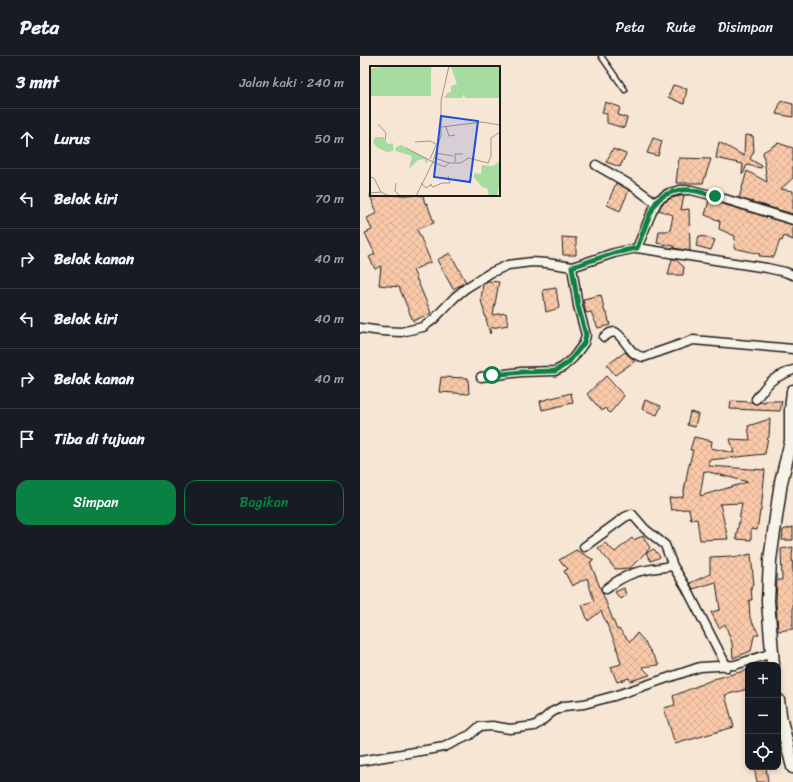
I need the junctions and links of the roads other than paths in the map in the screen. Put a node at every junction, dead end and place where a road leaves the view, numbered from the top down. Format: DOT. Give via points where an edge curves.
graph roads {
  1 [pos="601,56"];
  2 [pos="625,90"];
  3 [pos="596,165"];
  4 [pos="656,203"];
  5 [pos="793,220"];
  6 [pos="637,248"];
  7 [pos="572,267"];
  8 [pos="793,275"];
  9 [pos="360,328"];
  10 [pos="604,337"];
  11 [pos="793,349"];
  12 [pos="793,370"];
  13 [pos="481,377"];
  14 [pos="793,391"];
  15 [pos="756,400"];
  16 [pos="792,441"];
  17 [pos="584,547"];
  18 [pos="673,566"];
  19 [pos="606,589"];
  20 [pos="773,659"];
  21 [pos="726,667"];
  22 [pos="781,716"];
  23 [pos="360,761"];
  24 [pos="793,767"];
  1 -- 2 [label="lane"];
  3 -- 4 [label="street"];
  4 -- 5 [label="street" via="669,193 691,190"];
  4 -- 6 [label="street"];
  6 -- 7 [label="street"];
  6 -- 8 [label="street"];
  7 -- 9 [label="street" via="547,262 508,265 466,288 423,327 401,332"];
  7 -- 13 [label="street" via="586,335 586,340 573,358 555,371"];
  10 -- 11 [label="street" via="615,332 632,352 644,357 693,340"];
  12 -- 15 [label="street" via="774,378"];
  14 -- 16 [label="main road"];
  16 -- 20 [label="main road" via="781,482 770,560 768,601"];
  17 -- 18 [label="street" via="632,514 644,529 665,545"];
  18 -- 19 [label="street" via="630,574"];
  18 -- 21 [label="street"];
  20 -- 21 [label="street"];
  21 -- 23 [label="street" via="700,667 614,696 560,708 534,726 479,727 470,735 444,747"];
  22 -- 24 [label="main road"];
}
